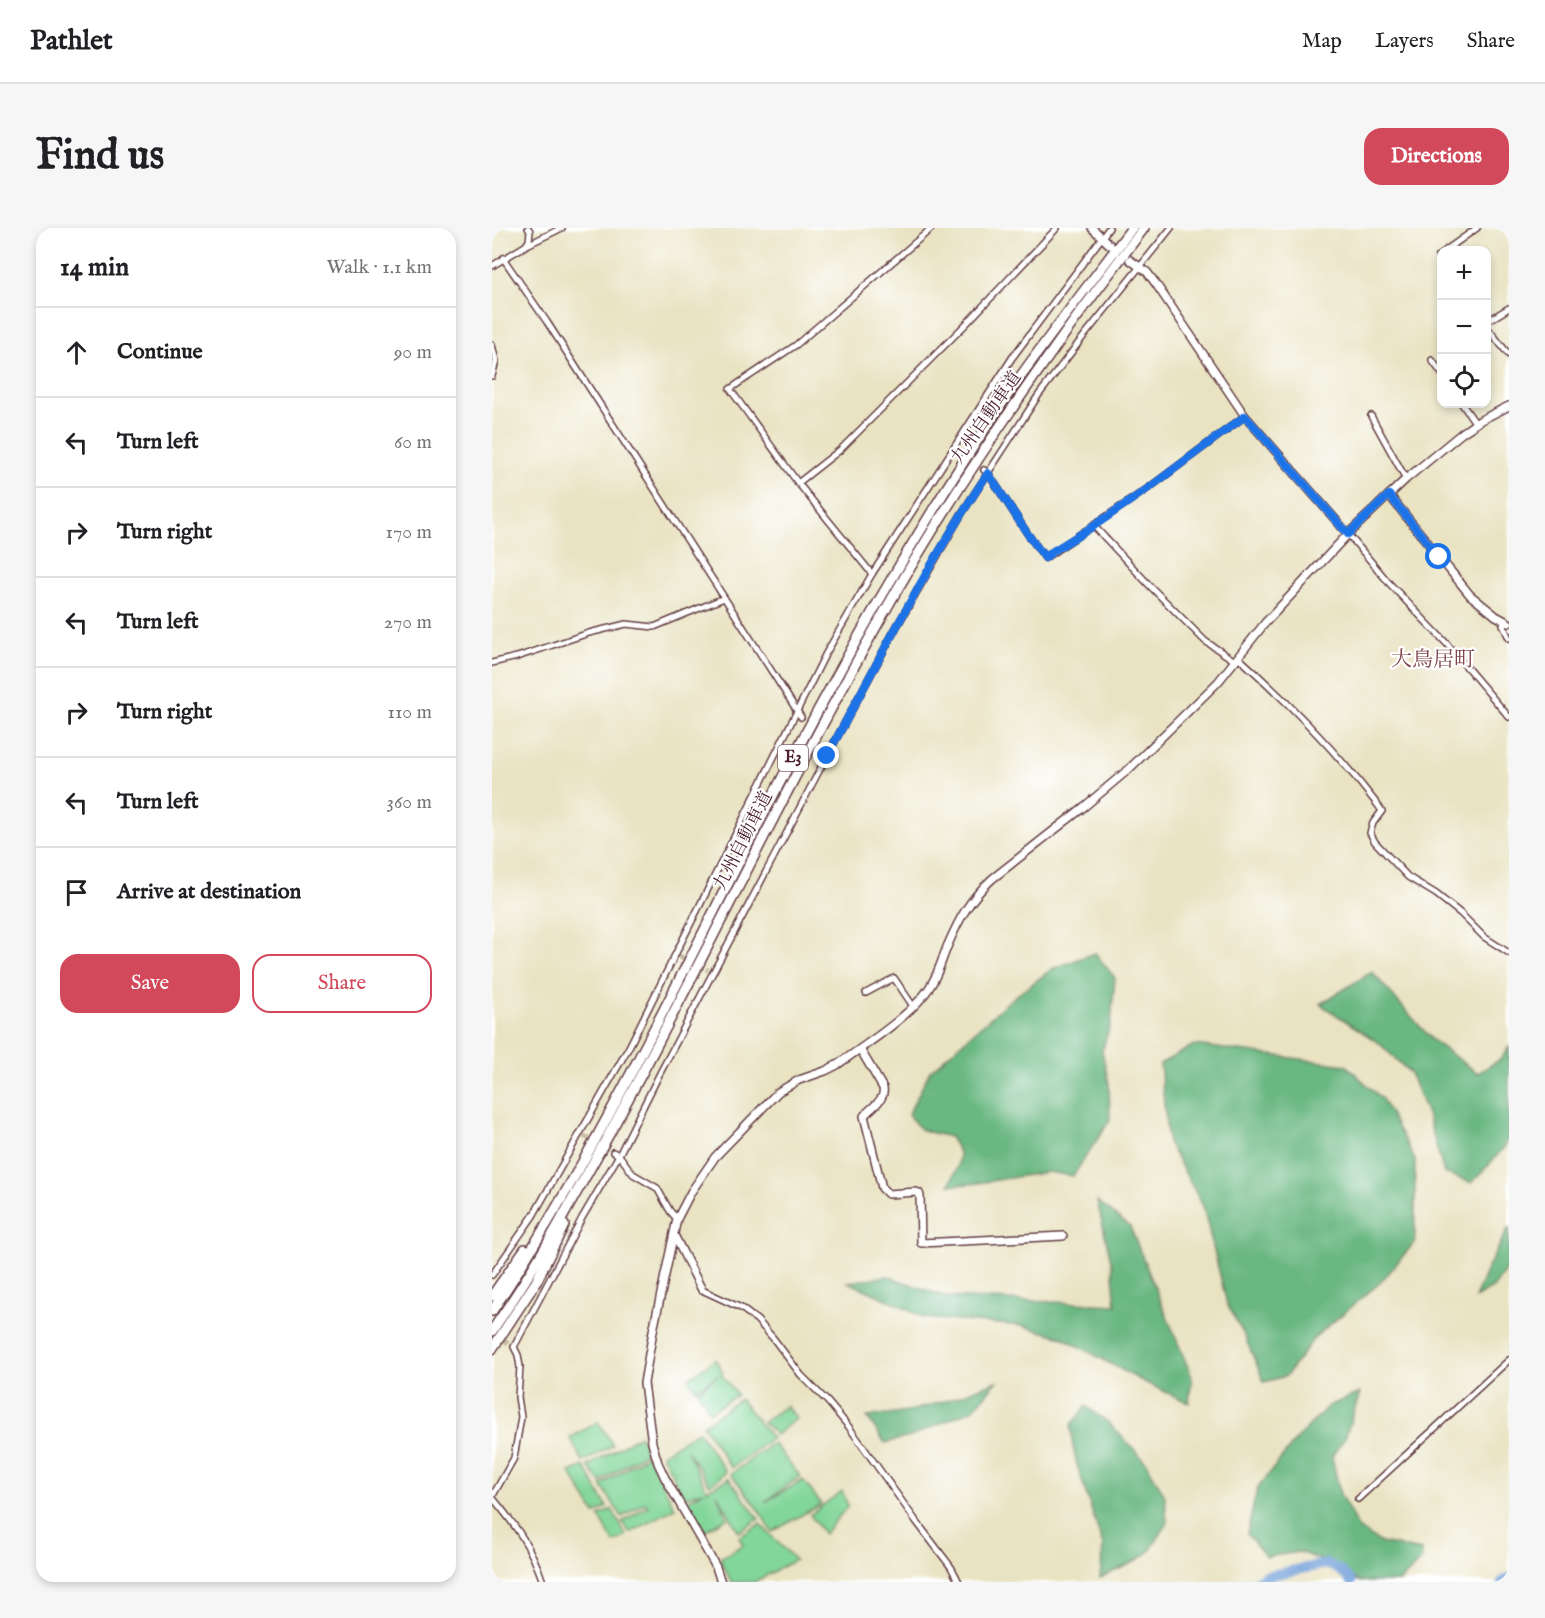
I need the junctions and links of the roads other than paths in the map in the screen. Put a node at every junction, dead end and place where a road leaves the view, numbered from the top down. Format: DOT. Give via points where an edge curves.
graph roads {
  1 [pos="528,228"];
  2 [pos="562,228"];
  3 [pos="932,228"];
  4 [pos="1057,228"];
  5 [pos="1092,228"];
  6 [pos="1109,228"];
  7 [pos="1132,228"];
  8 [pos="1144,228"];
  9 [pos="1171,228"];
  10 [pos="1477,228"];
  11 [pos="1101,237"];
  12 [pos="1110,245"];
  13 [pos="525,246"];
  14 [pos="1452,246"];
  15 [pos="503,258"];
  16 [pos="1130,260"];
  17 [pos="492,266"];
  18 [pos="1140,266"];
  19 [pos="1509,308"];
  20 [pos="1491,319"];
  21 [pos="1491,332"];
  22 [pos="492,345"];
  23 [pos="1509,355"];
  24 [pos="1432,360"];
  25 [pos="1437,367"];
  26 [pos="492,376"];
  27 [pos="1509,406"];
  28 [pos="1465,408"];
  29 [pos="1245,416"];
  30 [pos="1371,416"];
  31 [pos="1476,424"];
  32 [pos="986,471"];
  33 [pos="1406,479"];
  34 [pos="798,483"];
  35 [pos="1389,495"];
  36 [pos="1094,526"];
  37 [pos="1348,534"];
  38 [pos="872,574"];
  39 [pos="724,598"];
  40 [pos="1506,622"];
  41 [pos="1509,638"];
  42 [pos="1237,659"];
  43 [pos="492,663"];
  44 [pos="799,714"];
  45 [pos="1509,717"];
  46 [pos="822,750"];
  47 [pos="827,756"];
  48 [pos="1509,953"];
  49 [pos="866,993"];
  50 [pos="913,1006"];
  51 [pos="860,1049"];
  52 [pos="618,1119"];
  53 [pos="616,1154"];
  54 [pos="575,1176"];
  55 [pos="677,1219"];
  56 [pos="674,1235"];
  57 [pos="1063,1236"];
  58 [pos="492,1275"];
  59 [pos="702,1290"];
  60 [pos="492,1296"];
  61 [pos="492,1311"];
  62 [pos="492,1331"];
  63 [pos="492,1349"];
  64 [pos="1509,1360"];
  65 [pos="1358,1499"];
  66 [pos="543,1582"];
  67 [pos="721,1582"];
  68 [pos="959,1582"];
  1 -- 13 [label="street" via="529,241"];
  2 -- 13 [label="street"];
  3 -- 34 [label="street" via="796,345 730,389"];
  4 -- 34 [label="street" via="848,442"];
  5 -- 11 [label="street"];
  6 -- 11 [label="street"];
  7 -- 54 [label="highway, 九州自動車道 / E3" via="1012,389 897,569 825,696"];
  8 -- 52 [label="highway, 九州自動車道 / E3" via="992,436 882,615"];
  9 -- 18 [label="street"];
  10 -- 14 [label="street"];
  11 -- 12 [label="street"];
  11 -- 38 [label="street" via="1012,358"];
  13 -- 15 [label="street"];
  15 -- 17 [label="street"];
  15 -- 39 [label="street"];
  16 -- 18 [label="street"];
  18 -- 29 [label="street"];
  18 -- 32 [label="street" via="1038,396"];
  19 -- 20 [label="street"];
  21 -- 23 [label="street"];
  22 -- 26 [label="street" via="496,361"];
  24 -- 25 [label="street"];
  27 -- 31 [label="street"];
  28 -- 31 [label="street"];
  29 -- 36 [label="street"];
  29 -- 37 [label="street"];
  30 -- 33 [label="street"];
  31 -- 33 [label="street"];
  32 -- 36 [label="street" via="1045,558"];
  32 -- 47 [label="street"];
  33 -- 35 [label="street"];
  34 -- 38 [label="street"];
  35 -- 37 [label="street"];
  35 -- 40 [label="street" via="1470,595"];
  36 -- 42 [label="street" via="1205,642"];
  37 -- 42 [label="street"];
  37 -- 45 [label="street"];
  38 -- 44 [label="street" via="825,655"];
  39 -- 43 [label="street" via="654,627 626,624"];
  39 -- 44 [label="street"];
  40 -- 41 [label="street" via="1503,625"];
  42 -- 48 [label="street" via="1295,711 1377,804 1382,811 1370,833 1381,848 1408,877 1436,894 1484,937"];
  42 -- 50 [label="street" via="1129,769 975,895 931,985"];
  44 -- 58 [label="street" via="582,1135"];
  46 -- 47 [label="street"];
  47 -- 53 [label="street"];
  49 -- 50 [label="street" via="894,978"];
  50 -- 51 [label="street"];
  51 -- 55 [label="street" via="837,1065 778,1092 715,1157"];
  51 -- 57 [label="street" via="884,1093 864,1116 882,1188 888,1194 919,1193 921,1243"];
  52 -- 62 [label="highway, 九州自動車道 / E3"];
  52 -- 63 [label="highway" via="536,1282"];
  53 -- 55 [label="street" via="633,1174 657,1188"];
  53 -- 66 [label="street" via="514,1347 520,1367 520,1417 514,1458 492,1497 523,1536"];
  54 -- 60 [label="highway"];
  54 -- 61 [label="highway, 九州自動車道 / E3"];
  55 -- 56 [label="street"];
  56 -- 59 [label="street"];
  56 -- 67 [label="street" via="645,1372 652,1443 664,1478"];
  59 -- 68 [label="street" via="741,1308 773,1338 849,1427"];
  64 -- 65 [label="street"];
}
